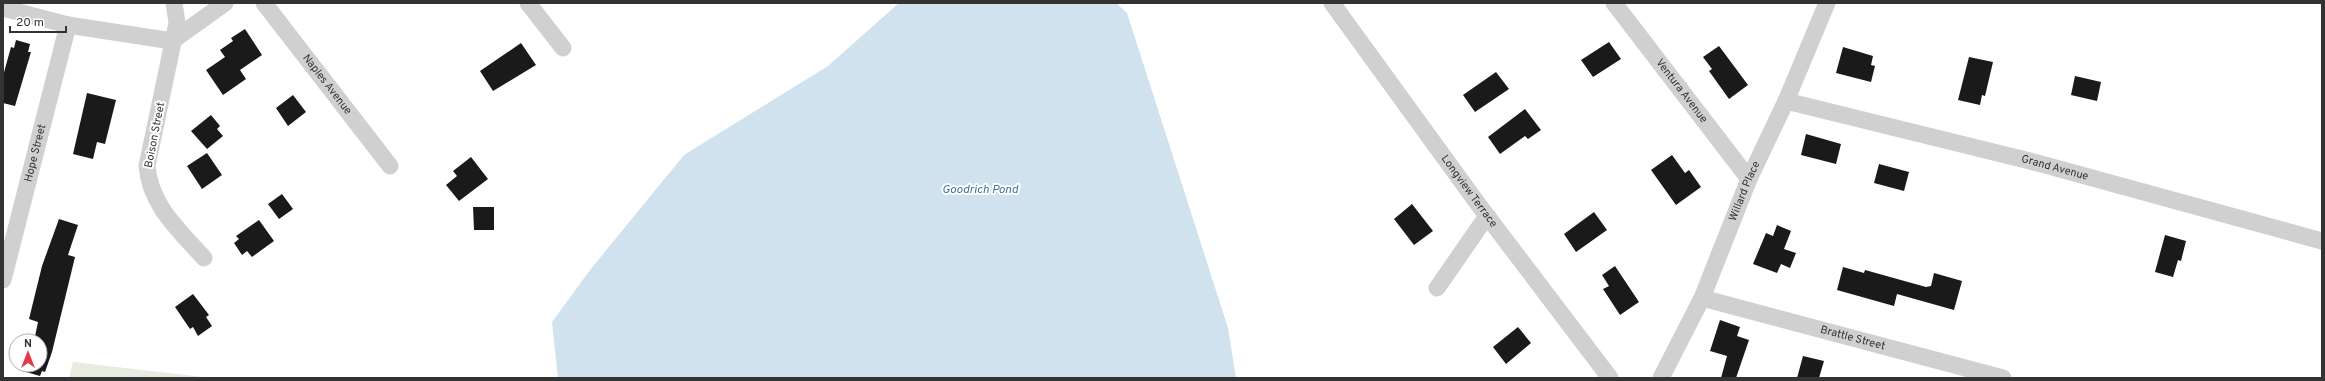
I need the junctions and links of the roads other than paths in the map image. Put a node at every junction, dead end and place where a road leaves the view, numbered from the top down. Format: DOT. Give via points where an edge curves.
graph roads {
  1 [pos="174,3"];
  2 [pos="225,3"];
  3 [pos="264,3"];
  4 [pos="528,3"];
  5 [pos="1332,3"];
  6 [pos="1614,3"];
  7 [pos="1827,3"];
  8 [pos="3,8"];
  9 [pos="68,25"];
  10 [pos="172,41"];
  11 [pos="563,48"];
  12 [pos="1786,101"];
  13 [pos="390,166"];
  14 [pos="1748,179"];
  15 [pos="1487,216"];
  16 [pos="2322,241"];
  17 [pos="204,258"];
  18 [pos="4,271"];
  19 [pos="1437,288"];
  20 [pos="1702,298"];
  21 [pos="1610,378"];
  22 [pos="1661,378"];
  23 [pos="2003,378"];
  1 -- 10 [label="street, Boison Street" via="177,24"];
  2 -- 10 [label="street"];
  3 -- 13 [label="street, Naples Avenue"];
  4 -- 11 [label="street"];
  5 -- 15 [label="street, Longview Terrace"];
  6 -- 14 [label="street, Ventura Avenue"];
  7 -- 12 [label="street, Willard Place"];
  8 -- 9 [label="street"];
  9 -- 10 [label="street"];
  9 -- 18 [label="street, Hope Street"];
  10 -- 17 [label="street, Boison Street" via="147,166 148,182 160,208"];
  12 -- 14 [label="street, Willard Place"];
  12 -- 16 [label="street, Grand Avenue" via="2030,161"];
  14 -- 20 [label="street, Willard Place"];
  15 -- 19 [label="street"];
  15 -- 21 [label="street, Longview Terrace"];
  20 -- 22 [label="street, Willard Place"];
  20 -- 23 [label="street, Brattle Street"];
}
